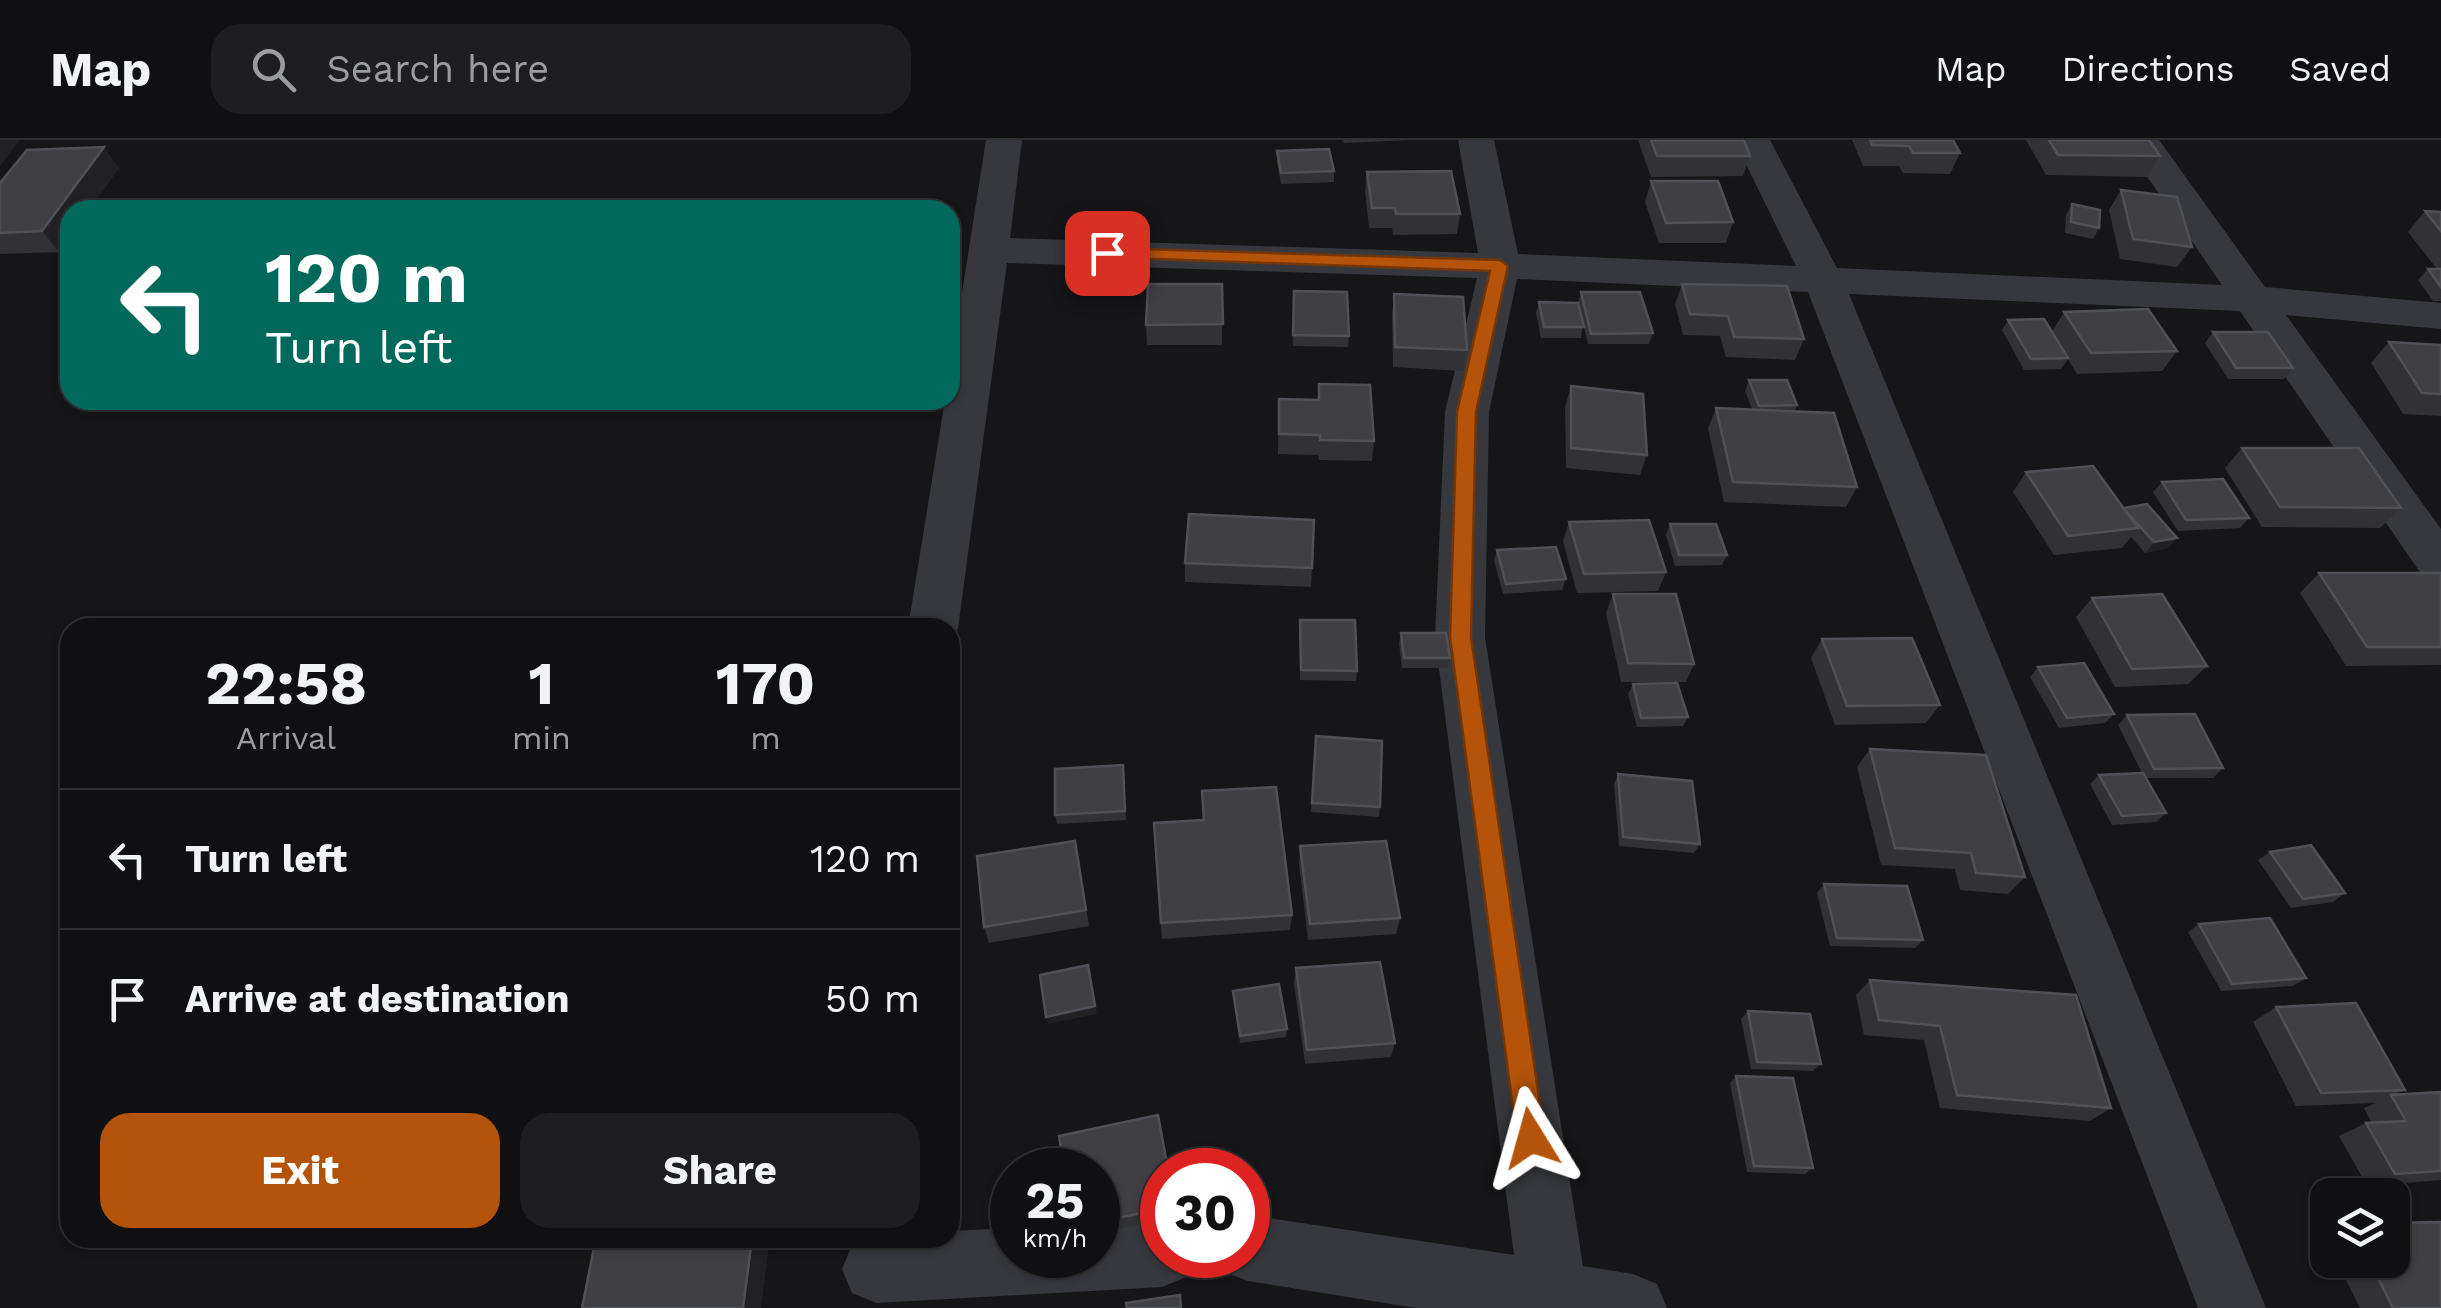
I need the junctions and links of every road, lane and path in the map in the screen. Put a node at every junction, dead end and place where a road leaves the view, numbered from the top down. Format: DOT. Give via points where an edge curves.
graph roads {
  1 [pos="1004,140"];
  2 [pos="1476,140"];
  3 [pos="1752,140"];
  4 [pos="2140,140"];
  5 [pos="989,250"];
  6 [pos="1500,266"];
  7 [pos="1822,280"];
  8 [pos="2256,298"];
  9 [pos="2441,316"];
  10 [pos="2441,565"];
  11 [pos="934,618"];
  12 [pos="1270,1252"];
  13 [pos="1140,1254"];
  14 [pos="876,1271"];
  15 [pos="1554,1300"];
  16 [pos="1633,1308"];
  17 [pos="2232,1308"];
  1 -- 5 [label="street"];
  2 -- 6 [label="street"];
  3 -- 7 [label="street"];
  4 -- 8 [label="street"];
  5 -- 6 [label="street"];
  5 -- 11 [label="street"];
  6 -- 7 [label="street"];
  6 -- 15 [label="street" via="1467,412 1460,637"];
  7 -- 8 [label="street"];
  7 -- 17 [label="street"];
  8 -- 9 [label="street"];
  8 -- 10 [label="street"];
  12 -- 15 [label="street"];
  13 -- 14 [label="street"];
  15 -- 16 [label="street"];
}
